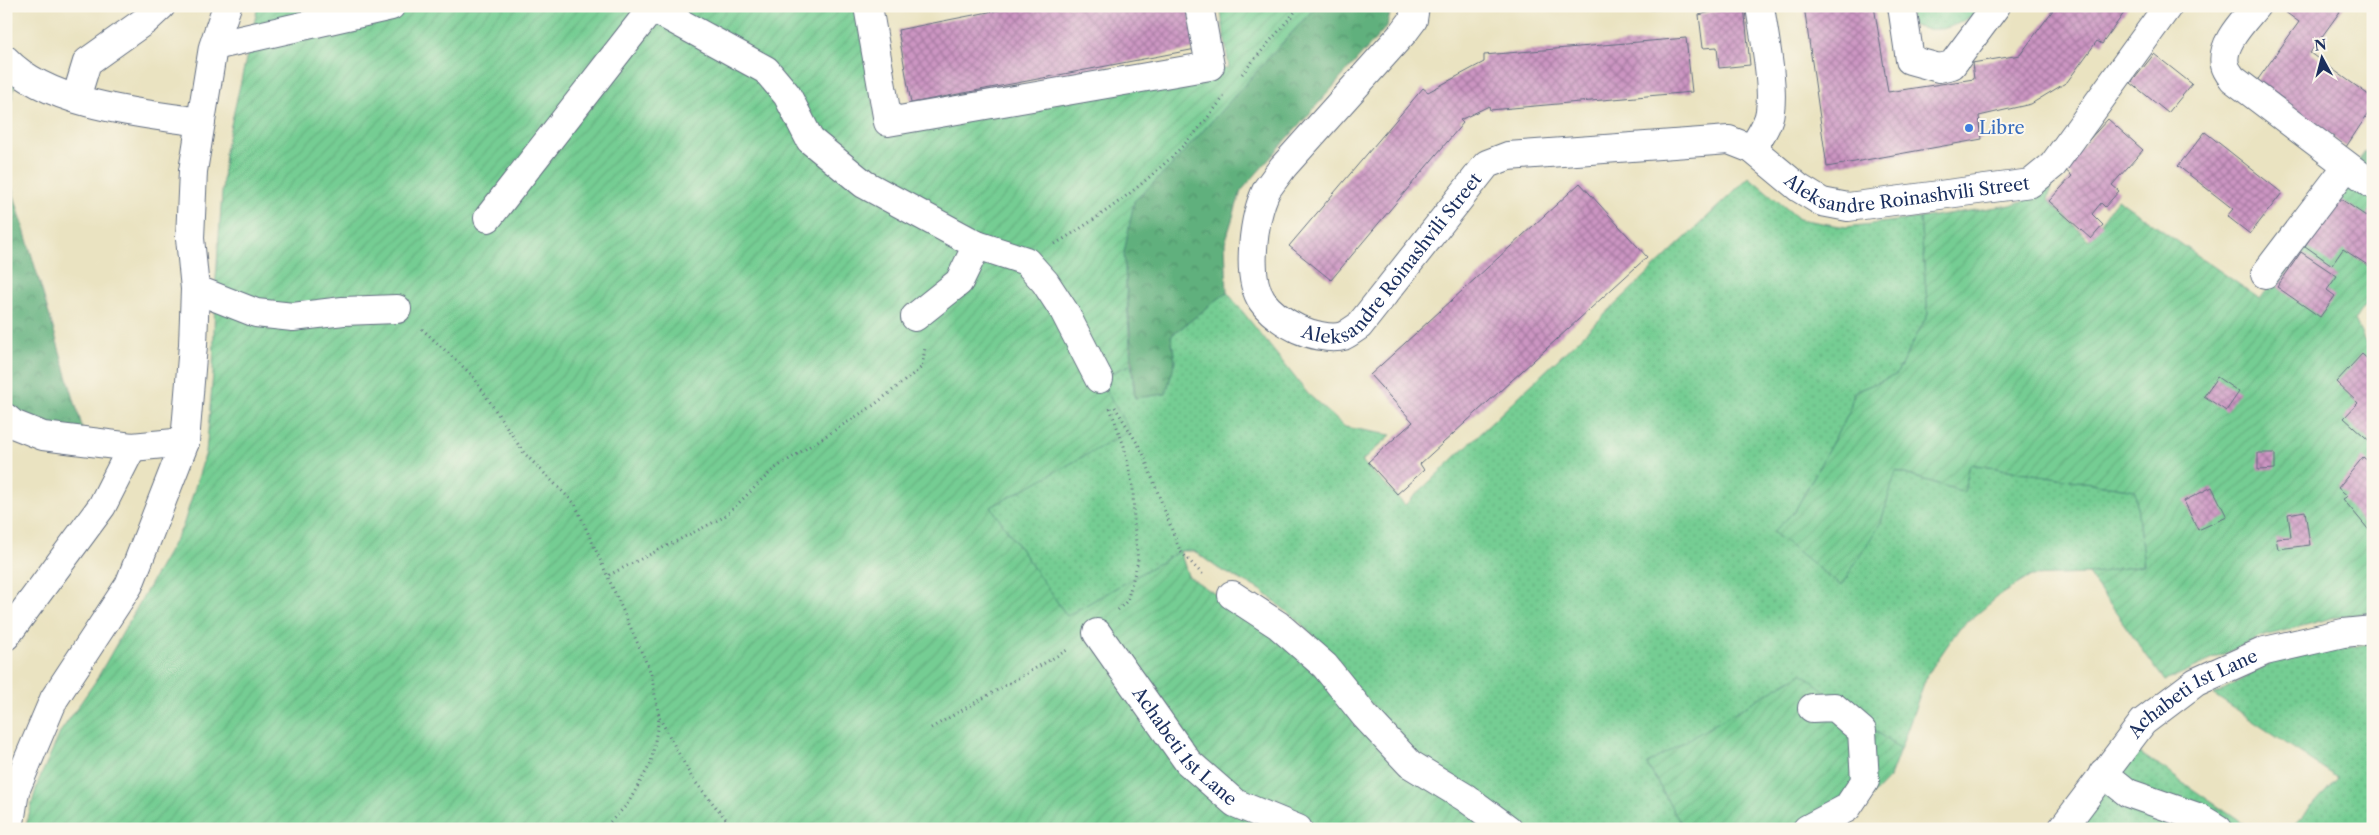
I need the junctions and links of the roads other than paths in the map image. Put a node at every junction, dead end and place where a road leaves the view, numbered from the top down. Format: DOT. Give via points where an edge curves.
graph roads {
  1 [pos="161,6"];
  2 [pos="227,6"];
  3 [pos="391,6"];
  4 [pos="868,6"];
  5 [pos="1199,6"];
  6 [pos="1415,6"];
  7 [pos="1760,6"];
  8 [pos="1902,6"];
  9 [pos="1996,6"];
  10 [pos="2168,6"];
  11 [pos="2256,6"];
  12 [pos="650,7"];
  13 [pos="214,46"];
  14 [pos="6,60"];
  15 [pos="76,98"];
  16 [pos="201,122"];
  17 [pos="1752,149"];
  18 [pos="2347,166"];
  19 [pos="2373,185"];
  20 [pos="488,218"];
  21 [pos="977,245"];
  22 [pos="2265,274"];
  23 [pos="195,289"];
  24 [pos="397,309"];
  25 [pos="915,317"];
  26 [pos="1099,379"];
  27 [pos="6,418"];
  28 [pos="185,442"];
  29 [pos="132,447"];
  30 [pos="1232,595"];
  31 [pos="2373,630"];
  32 [pos="1097,633"];
  33 [pos="6,636"];
  34 [pos="1812,708"];
  35 [pos="2104,773"];
  36 [pos="8,829"];
  37 [pos="1298,829"];
  38 [pos="1508,829"];
  39 [pos="1807,829"];
  40 [pos="2062,829"];
  41 [pos="2218,829"];
  1 -- 15 [label="street" via="87,62"];
  2 -- 13 [label="street"];
  3 -- 13 [label="street"];
  4 -- 5 [label="street" via="888,122 1210,66"];
  6 -- 17 [label="street, Aleksandre Roinashvili Street" via="1413,20 1404,32 1283,167 1267,190 1256,222 1254,282 1262,301 1280,319 1302,330 1324,336 1342,336 1360,326 1487,164 1508,156 1729,140"];
  7 -- 17 [label="street" via="1770,112"];
  8 -- 9 [label="street" via="1910,60 1939,68 1952,65"];
  10 -- 17 [label="street, Aleksandre Roinashvili Street" via="2053,165 2031,183 1848,207 1822,202 1799,188"];
  11 -- 18 [label="street" via="2231,39 2225,54 2225,66 2233,79"];
  12 -- 20 [label="street"];
  12 -- 21 [label="street" via="766,70 787,95 810,140 864,184"];
  13 -- 16 [label="street"];
  14 -- 15 [label="street" via="18,73"];
  15 -- 16 [label="street" via="125,112"];
  16 -- 23 [label="street" via="193,171 190,238"];
  18 -- 19 [label="street"];
  18 -- 22 [label="street"];
  21 -- 25 [label="street" via="959,282"];
  21 -- 26 [label="street" via="1026,261 1064,310"];
  23 -- 24 [label="street" via="256,313 293,317"];
  23 -- 28 [label="street"];
  27 -- 29 [label="street" via="43,436"];
  28 -- 29 [label="street"];
  28 -- 36 [label="street" via="129,586 54,699 15,791"];
  29 -- 33 [label="street" via="102,506"];
  30 -- 38 [label="street" via="1278,625 1325,666 1365,716 1410,764 1466,798"];
  31 -- 35 [label="street, Achabeti 1st Lane" via="2343,633 2265,651 2196,682 2143,722"];
  32 -- 37 [label="street, Achabeti 1st Lane" via="1188,762 1235,803"];
  34 -- 39 [label="street" via="1834,707 1862,731 1865,781 1847,808"];
  35 -- 40 [label="street, Achabeti 1st Lane"];
  35 -- 41 [label="street" via="2128,793 2200,818"];
}
